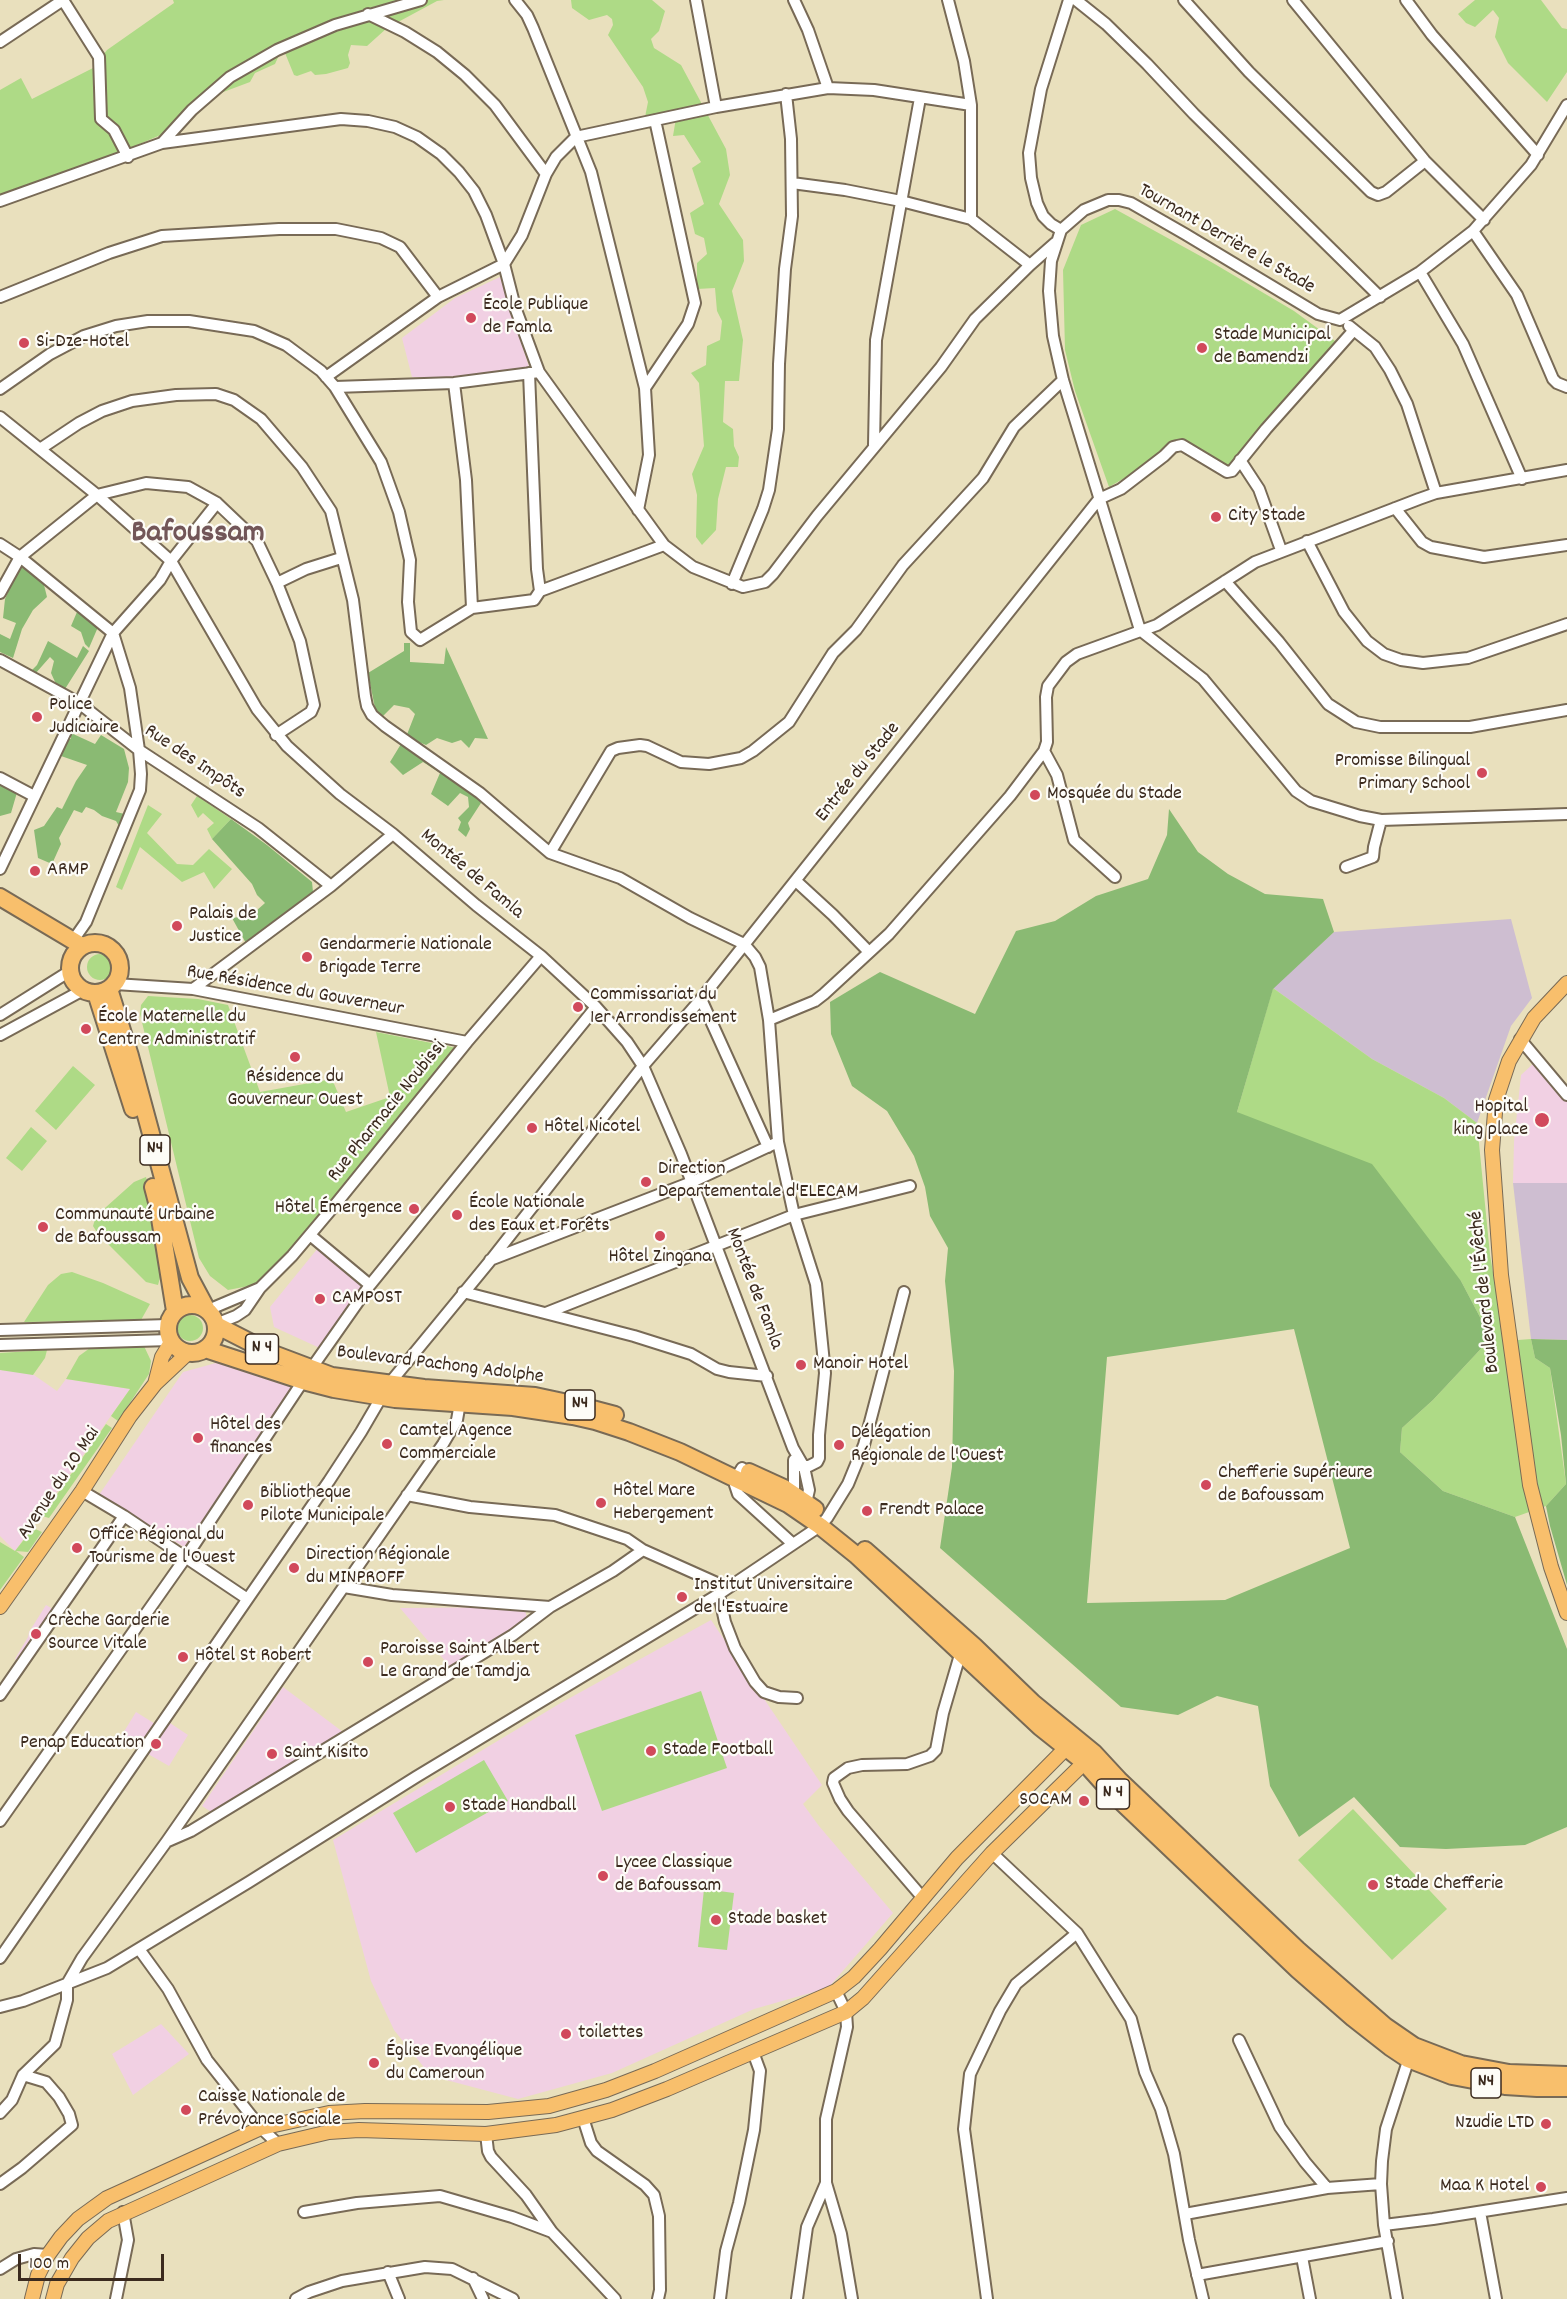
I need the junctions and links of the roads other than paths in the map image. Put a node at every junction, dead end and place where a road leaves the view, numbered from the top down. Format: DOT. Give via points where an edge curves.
graph roads {
  1 [pos="63,0"];
  2 [pos="421,0"];
  3 [pos="514,0"];
  4 [pos="696,0"];
  5 [pos="794,0"];
  6 [pos="948,0"];
  7 [pos="1069,0"];
  8 [pos="1076,0"];
  9 [pos="1184,0"];
  10 [pos="1293,0"];
  11 [pos="1406,0"];
  12 [pos="368,14"];
  13 [pos="0,42"];
  14 [pos="828,88"];
  15 [pos="786,94"];
  16 [pos="920,98"];
  17 [pos="971,105"];
  18 [pos="1567,105"];
  19 [pos="716,107"];
  20 [pos="655,120"];
  21 [pos="576,136"];
  22 [pos="162,144"];
  23 [pos="1538,155"];
  24 [pos="128,157"];
  25 [pos="1425,161"];
  26 [pos="546,174"];
  27 [pos="792,183"];
  28 [pos="0,201"];
  29 [pos="901,201"];
  30 [pos="971,219"];
  31 [pos="1484,220"];
  32 [pos="1061,230"];
  33 [pos="1473,231"];
  34 [pos="1056,243"];
  35 [pos="504,264"];
  36 [pos="1030,265"];
  37 [pos="1420,272"];
  38 [pos="0,297"];
  39 [pos="438,297"];
  40 [pos="1380,297"];
  41 [pos="1340,320"];
  42 [pos="1354,330"];
  43 [pos="535,373"];
  44 [pos="326,377"];
  45 [pos="1063,380"];
  46 [pos="453,383"];
  47 [pos="335,387"];
  48 [pos="1567,387"];
  49 [pos="645,388"];
  50 [pos="0,389"];
  51 [pos="0,417"];
  52 [pos="874,445"];
  53 [pos="40,449"];
  54 [pos="1240,460"];
  55 [pos="1567,470"];
  56 [pos="1522,479"];
  57 [pos="1436,493"];
  58 [pos="97,495"];
  59 [pos="1098,499"];
  60 [pos="217,503"];
  61 [pos="1395,508"];
  62 [pos="638,510"];
  63 [pos="1307,541"];
  64 [pos="0,544"];
  65 [pos="664,545"];
  66 [pos="1567,545"];
  67 [pos="1281,550"];
  68 [pos="20,557"];
  69 [pos="341,558"];
  70 [pos="171,561"];
  71 [pos="1225,581"];
  72 [pos="277,583"];
  73 [pos="732,584"];
  74 [pos="540,591"];
  75 [pos="0,593"];
  76 [pos="472,608"];
  77 [pos="1567,624"];
  78 [pos="1140,630"];
  79 [pos="113,633"];
  80 [pos="0,660"];
  81 [pos="79,703"];
  82 [pos="1567,710"];
  83 [pos="276,735"];
  84 [pos="139,750"];
  85 [pos="1044,751"];
  86 [pos="0,778"];
  87 [pos="34,796"];
  88 [pos="1567,814"];
  89 [pos="1381,820"];
  90 [pos="393,834"];
  91 [pos="550,853"];
  92 [pos="1346,867"];
  93 [pos="0,869"];
  94 [pos="1115,878"];
  95 [pos="796,880"];
  96 [pos="331,886"];
  97 [pos="0,897"];
  98 [pos="0,908"];
  99 [pos="744,944"];
  100 [pos="76,947"];
  101 [pos="869,952"];
  102 [pos="541,956"];
  103 [pos="70,971"];
  104 [pos="1567,982"];
  105 [pos="101,989"];
  106 [pos="193,989"];
  107 [pos="701,999"];
  108 [pos="596,1007"];
  109 [pos="0,1015"];
  110 [pos="769,1020"];
  111 [pos="0,1035"];
  112 [pos="1520,1039"];
  113 [pos="467,1042"];
  114 [pos="643,1066"];
  115 [pos="1567,1095"];
  116 [pos="773,1144"];
  117 [pos="692,1182"];
  118 [pos="909,1186"];
  119 [pos="794,1215"];
  120 [pos="310,1235"];
  121 [pos="716,1245"];
  122 [pos="490,1261"];
  123 [pos="370,1285"];
  124 [pos="260,1288"];
  125 [pos="463,1292"];
  126 [pos="904,1292"];
  127 [pos="546,1313"];
  128 [pos="211,1317"];
  129 [pos="0,1330"];
  130 [pos="171,1330"];
  131 [pos="0,1345"];
  132 [pos="206,1349"];
  133 [pos="188,1353"];
  134 [pos="307,1375"];
  135 [pos="767,1376"];
  136 [pos="155,1384"];
  137 [pos="385,1390"];
  138 [pos="461,1397"];
  139 [pos="799,1467"];
  140 [pos="739,1473"];
  141 [pos="82,1491"];
  142 [pos="407,1495"];
  143 [pos="798,1503"];
  144 [pos="124,1516"];
  145 [pos="824,1522"];
  146 [pos="793,1544"];
  147 [pos="643,1550"];
  148 [pos="186,1557"];
  149 [pos="344,1587"];
  150 [pos="728,1588"];
  151 [pos="718,1594"];
  152 [pos="246,1598"];
  153 [pos="0,1607"];
  154 [pos="550,1607"];
  155 [pos="1567,1613"];
  156 [pos="963,1645"];
  157 [pos="0,1695"];
  158 [pos="797,1698"];
  159 [pos="1072,1742"];
  160 [pos="1089,1758"];
  161 [pos="0,1821"];
  162 [pos="167,1841"];
  163 [pos="992,1852"];
  164 [pos="922,1897"];
  165 [pos="1077,1933"];
  166 [pos="139,1949"];
  167 [pos="0,1958"];
  168 [pos="67,1984"];
  169 [pos="836,1991"];
  170 [pos="0,2007"];
  171 [pos="846,2012"];
  172 [pos="1239,2040"];
  173 [pos="753,2052"];
  174 [pos="1411,2052"];
  175 [pos="23,2075"];
  176 [pos="1567,2075"];
  177 [pos="1567,2088"];
  178 [pos="0,2113"];
  179 [pos="583,2118"];
  180 [pos="261,2128"];
  181 [pos="486,2134"];
  182 [pos="278,2144"];
  183 [pos="826,2183"];
  184 [pos="0,2184"];
  185 [pos="1381,2184"];
  186 [pos="1327,2188"];
  187 [pos="1567,2198"];
  188 [pos="123,2212"];
  189 [pos="304,2212"];
  190 [pos="1480,2212"];
  191 [pos="1185,2214"];
  192 [pos="1384,2225"];
  193 [pos="552,2232"];
  194 [pos="1388,2241"];
  195 [pos="48,2255"];
  196 [pos="1302,2257"];
  197 [pos="0,2269"];
  198 [pos="388,2272"];
  199 [pos="1197,2275"];
  200 [pos="473,2278"];
  201 [pos="32,2299"];
  202 [pos="53,2299"];
  203 [pos="116,2299"];
  204 [pos="296,2299"];
  205 [pos="399,2299"];
  206 [pos="483,2299"];
  207 [pos="513,2299"];
  208 [pos="615,2299"];
  209 [pos="658,2299"];
  210 [pos="720,2299"];
  211 [pos="797,2299"];
  212 [pos="852,2299"];
  213 [pos="987,2299"];
  214 [pos="1203,2299"];
  215 [pos="1310,2299"];
  216 [pos="1397,2299"];
  217 [pos="1496,2299"];
  1 -- 13 [label="street"];
  1 -- 24 [label="street" via="99,57 101,119 114,130"];
  2 -- 12 [label="street"];
  3 -- 21 [label="street" via="533,28"];
  4 -- 19 [label="street"];
  5 -- 14 [label="street"];
  6 -- 17 [label="street"];
  7 -- 32 [label="street" via="1041,89 1029,153 1037,203 1043,216"];
  8 -- 40 [label="street" via="1106,24"];
  9 -- 25 [label="street" via="1249,72 1371,192 1386,192"];
  10 -- 25 [label="street"];
  11 -- 23 [label="street"];
  12 -- 22 [label="street" via="277,50 230,77 192,110"];
  12 -- 26 [label="street" via="437,52 465,75 495,105"];
  14 -- 15 [label="street"];
  14 -- 16 [label="street"];
  15 -- 19 [label="street"];
  15 -- 27 [label="street"];
  16 -- 17 [label="street"];
  16 -- 29 [label="street"];
  17 -- 30 [label="street"];
  18 -- 23 [label="street"];
  19 -- 20 [label="street"];
  20 -- 21 [label="street"];
  20 -- 49 [label="street" via="695,303 688,324"];
  21 -- 26 [label="street" via="555,157"];
  21 -- 49 [label="street" via="593,182"];
  22 -- 24 [label="street"];
  22 -- 35 [label="street" via="341,119 395,127 417,137 459,172 478,199"];
  23 -- 31 [label="street"];
  24 -- 28 [label="street"];
  25 -- 31 [label="street"];
  26 -- 35 [label="street" via="522,235"];
  27 -- 29 [label="street"];
  27 -- 73 [label="street" via="778,429 769,490"];
  29 -- 30 [label="street"];
  29 -- 52 [label="street" via="876,340"];
  30 -- 36 [label="street"];
  31 -- 33 [label="street"];
  32 -- 34 [label="street, Tournant Derrière le Stade"];
  32 -- 41 [label="street, Tournant Derrière le Stade" via="1096,204 1108,200 1131,203 1318,314"];
  33 -- 37 [label="street"];
  33 -- 48 [label="street" via="1517,295 1552,378"];
  34 -- 36 [label="street"];
  34 -- 45 [label="street, Tournant Derrière le Stade" via="1051,261 1050,312"];
  35 -- 39 [label="street"];
  35 -- 43 [label="street"];
  36 -- 52 [label="street" via="975,319 912,403"];
  37 -- 40 [label="street"];
  37 -- 56 [label="street" via="1463,344"];
  38 -- 39 [label="street" via="162,236 291,229 336,229 381,238 400,247"];
  39 -- 44 [label="street"];
  40 -- 41 [label="street"];
  41 -- 42 [label="street, Tournant Derrière le Stade"];
  42 -- 54 [label="street"];
  42 -- 57 [label="street, Tournant Derrière le Stade" via="1375,347 1390,370 1407,404"];
  43 -- 46 [label="street"];
  43 -- 62 [label="street"];
  43 -- 74 [label="street"];
  44 -- 47 [label="street"];
  44 -- 50 [label="street" via="286,345 254,331 189,321 148,321 84,336"];
  45 -- 59 [label="street, Tournant Derrière le Stade"];
  45 -- 91 [label="street" via="1014,427 983,478 903,565 856,630 833,653 789,722 741,758 709,764 681,762 647,746 618,748 611,752"];
  46 -- 47 [label="street"];
  46 -- 76 [label="street" via="466,480"];
  47 -- 76 [label="street" via="381,462 399,512 410,560 411,632 420,640"];
  49 -- 62 [label="street" via="649,455"];
  51 -- 53 [label="street, Montée de Famla"];
  52 -- 73 [label="street" via="765,582 743,587"];
  53 -- 58 [label="street, Montée de Famla"];
  53 -- 69 [label="street" via="79,423 132,401 196,394 216,394 234,400 274,431 314,483 331,511"];
  54 -- 59 [label="street" via="1227,472 1182,445 1173,447 1121,489"];
  54 -- 67 [label="street" via="1259,489"];
  55 -- 56 [label="street"];
  56 -- 57 [label="street"];
  57 -- 61 [label="street"];
  58 -- 60 [label="street" via="146,483 188,487"];
  58 -- 68 [label="street"];
  58 -- 70 [label="street, Montée de Famla"];
  59 -- 78 [label="street, Tournant Derrière le Stade"];
  59 -- 95 [label="street, Entrée du Stade"];
  60 -- 70 [label="street"];
  60 -- 72 [label="street" via="257,541"];
  61 -- 63 [label="street"];
  61 -- 66 [label="street" via="1422,542 1431,547 1484,557"];
  62 -- 65 [label="street"];
  63 -- 67 [label="street"];
  63 -- 77 [label="street" via="1344,612 1367,640 1384,654 1401,660 1423,663 1468,658"];
  64 -- 68 [label="street"];
  65 -- 73 [label="street" via="693,567"];
  65 -- 74 [label="street"];
  67 -- 71 [label="street"];
  68 -- 75 [label="street"];
  68 -- 79 [label="street"];
  69 -- 72 [label="street"];
  69 -- 91 [label="street" via="354,600 367,706 372,715 480,793"];
  70 -- 79 [label="street" via="160,580"];
  70 -- 83 [label="street, Montée de Famla"];
  71 -- 78 [label="street" via="1164,621"];
  71 -- 82 [label="street" via="1328,704 1356,722 1380,727 1470,728"];
  72 -- 83 [label="street" via="300,641 314,705 311,712"];
  74 -- 76 [label="street" via="534,600"];
  78 -- 85 [label="street" via="1077,654 1054,675 1046,697"];
  78 -- 89 [label="street" via="1203,679 1301,796"];
  79 -- 81 [label="street"];
  79 -- 84 [label="street" via="130,688"];
  80 -- 81 [label="street, Rue des Impôts"];
  81 -- 84 [label="street, Rue des Impôts"];
  81 -- 87 [label="street"];
  83 -- 90 [label="street, Montée de Famla" via="340,794"];
  84 -- 96 [label="street, Rue des Impôts" via="230,808"];
  84 -- 100 [label="street" via="140,790"];
  85 -- 94 [label="street" via="1057,775 1074,840"];
  85 -- 101 [label="street" via="1010,796"];
  86 -- 87 [label="street"];
  87 -- 93 [label="street"];
  88 -- 89 [label="street"];
  89 -- 92 [label="street" via="1374,857"];
  90 -- 96 [label="street"];
  90 -- 102 [label="street, Montée de Famla"];
  91 -- 99 [label="street" via="621,878"];
  95 -- 99 [label="street, Entrée du Stade"];
  95 -- 101 [label="street"];
  96 -- 106 [label="street"];
  97 -- 100 [label="highway"];
  98 -- 100 [label="highway" via="64,945"];
  99 -- 107 [label="street, Entrée du Stade"];
  99 -- 110 [label="street" via="758,962"];
  100 -- 103 [label="highway"];
  100 -- 105 [label="highway" via="97,942 117,954 121,970"];
  101 -- 110 [label="street" via="819,998"];
  102 -- 108 [label="street, Montée de Famla"];
  102 -- 113 [label="street, Rue Pharmacie Noubissi"];
  103 -- 105 [label="highway" via="74,982"];
  103 -- 109 [label="street"];
  104 -- 112 [label="main road, Boulevard de l'Évêché"];
  105 -- 106 [label="street, Rue Résidence du Gouverneur"];
  105 -- 111 [label="street"];
  105 -- 128 [label="highway, N4" via="130,1056 190,1278"];
  105 -- 130 [label="highway, N4" via="158,1206"];
  106 -- 113 [label="street, Rue Résidence du Gouverneur"];
  107 -- 114 [label="street, Entrée du Stade"];
  107 -- 116 [label="street"];
  108 -- 114 [label="street, Montée de Famla"];
  108 -- 123 [label="street"];
  110 -- 116 [label="street"];
  112 -- 115 [label="street"];
  112 -- 155 [label="main road, Boulevard de l'Évêché" via="1500,1085 1493,1121 1497,1230 1530,1485"];
  113 -- 120 [label="street, Rue Pharmacie Noubissi"];
  114 -- 117 [label="street, Montée de Famla"];
  114 -- 122 [label="street, Entrée du Stade"];
  116 -- 117 [label="street"];
  116 -- 119 [label="street"];
  117 -- 121 [label="street, Montée de Famla"];
  117 -- 122 [label="street"];
  118 -- 119 [label="street"];
  119 -- 121 [label="street"];
  119 -- 139 [label="street" via="816,1284 825,1373 819,1458"];
  120 -- 123 [label="street"];
  120 -- 124 [label="street, Rue Pharmacie Noubissi"];
  121 -- 127 [label="street"];
  121 -- 135 [label="street, Montée de Famla"];
  122 -- 125 [label="street, Entrée du Stade"];
  123 -- 134 [label="street"];
  124 -- 128 [label="street, Rue Pharmacie Noubissi"];
  124 -- 128 [label="street, Rue Pharmacie Noubissi" via="245,1310 227,1320"];
  125 -- 127 [label="street"];
  125 -- 137 [label="street, Entrée du Stade"];
  126 -- 145 [label="street" via="870,1426 848,1484"];
  127 -- 135 [label="street" via="682,1351 729,1372"];
  128 -- 130 [label="highway" via="200,1306 186,1305"];
  128 -- 132 [label="highway" via="215,1336"];
  128 -- 134 [label="highway, N 4"];
  129 -- 130 [label="street"];
  130 -- 131 [label="street"];
  130 -- 133 [label="highway" via="182,1351"];
  130 -- 136 [label="main road, Avenue du 20 Mai"];
  132 -- 133 [label="highway"];
  132 -- 134 [label="highway, N 4"];
  133 -- 136 [label="main road, Avenue du 20 Mai"];
  134 -- 137 [label="highway, Boulevard Pachong Adolphe / N4" via="344,1378"];
  134 -- 148 [label="street"];
  135 -- 139 [label="street, Montée de Famla"];
  136 -- 141 [label="main road, Avenue du 20 Mai"];
  137 -- 138 [label="highway, Boulevard Pachong Adolphe / N4"];
  137 -- 152 [label="street, Entrée du Stade" via="329,1481"];
  138 -- 140 [label="highway, Boulevard Pachong Adolphe / N4" via="535,1396 600,1411 676,1439"];
  138 -- 142 [label="street" via="452,1430"];
  139 -- 143 [label="street"];
  139 -- 143 [label="street, Montée de Famla" via="809,1485"];
  140 -- 143 [label="highway, Boulevard Pachong Adolphe / N4"];
  140 -- 146 [label="street" via="735,1485 738,1494"];
  141 -- 144 [label="street"];
  141 -- 153 [label="main road, Avenue du 20 Mai"];
  142 -- 147 [label="street" via="470,1507 555,1515 627,1539"];
  142 -- 149 [label="street"];
  143 -- 145 [label="highway, Boulevard Pachong Adolphe / N4"];
  144 -- 148 [label="street"];
  144 -- 157 [label="street"];
  145 -- 146 [label="street"];
  145 -- 156 [label="highway, N 4" via="898,1577"];
  146 -- 150 [label="street"];
  147 -- 150 [label="street"];
  147 -- 154 [label="street"];
  148 -- 152 [label="street"];
  148 -- 161 [label="street"];
  149 -- 154 [label="street" via="392,1595"];
  149 -- 162 [label="street"];
  150 -- 151 [label="street"];
  151 -- 158 [label="street" via="735,1648 755,1682 764,1692"];
  151 -- 166 [label="street"];
  152 -- 167 [label="street, Entrée du Stade"];
  154 -- 162 [label="street" via="513,1635 191,1831"];
  156 -- 159 [label="highway, N 4" via="1033,1703"];
  156 -- 164 [label="street" via="936,1750 907,1764 848,1768 833,1783 848,1811"];
  159 -- 160 [label="highway, N 4"];
  159 -- 164 [label="main road"];
  160 -- 163 [label="main road"];
  160 -- 174 [label="highway, N 4" via="1119,1780"];
  162 -- 168 [label="street"];
  163 -- 165 [label="street"];
  163 -- 171 [label="main road" via="863,1998"];
  164 -- 169 [label="main road" via="880,1949"];
  165 -- 191 [label="street" via="1134,2027 1171,2145"];
  165 -- 213 [label="street" via="1016,1984 970,2074 964,2133"];
  166 -- 168 [label="street" via="107,1968"];
  166 -- 180 [label="street" via="168,1989 207,2060"];
  168 -- 170 [label="street"];
  168 -- 175 [label="street" via="67,2000 55,2044"];
  169 -- 171 [label="street"];
  169 -- 180 [label="main road" via="655,2071 549,2106 488,2112 329,2113"];
  171 -- 173 [label="main road"];
  171 -- 183 [label="street" via="847,2027 826,2119"];
  172 -- 186 [label="street" via="1280,2127"];
  173 -- 179 [label="main road" via="667,2089"];
  173 -- 210 [label="street" via="759,2071 754,2130 726,2251"];
  174 -- 176 [label="highway, N 4" via="1486,2070"];
  174 -- 177 [label="highway, N4" via="1452,2076 1537,2088"];
  174 -- 185 [label="street" via="1386,2129"];
  175 -- 178 [label="street" via="12,2100"];
  175 -- 184 [label="street" via="46,2082 59,2097 72,2126"];
  179 -- 181 [label="main road"];
  179 -- 209 [label="street" via="597,2151 654,2195 659,2216"];
  180 -- 182 [label="street"];
  180 -- 195 [label="main road" via="107,2198 78,2219"];
  181 -- 182 [label="main road" via="359,2130 329,2132"];
  181 -- 193 [label="street" via="491,2157 526,2195"];
  182 -- 188 [label="main road"];
  183 -- 211 [label="street" via="807,2227"];
  183 -- 212 [label="street" via="841,2234"];
  185 -- 186 [label="street"];
  185 -- 192 [label="street"];
  186 -- 191 [label="street"];
  187 -- 190 [label="street"];
  188 -- 202 [label="main road" via="83,2244 57,2284"];
  188 -- 203 [label="street" via="128,2240"];
  189 -- 193 [label="street" via="357,2203 446,2197"];
  190 -- 192 [label="street"];
  190 -- 217 [label="street"];
  191 -- 199 [label="street"];
  192 -- 194 [label="street"];
  193 -- 208 [label="street"];
  194 -- 196 [label="street"];
  194 -- 216 [label="street"];
  195 -- 197 [label="street" via="16,2259"];
  195 -- 201 [label="main road"];
  196 -- 199 [label="street"];
  196 -- 215 [label="street"];
  198 -- 200 [label="street" via="440,2267"];
  198 -- 204 [label="street" via="342,2281"];
  198 -- 205 [label="street"];
  199 -- 214 [label="street"];
  200 -- 206 [label="street"];
  200 -- 207 [label="street"];
}
